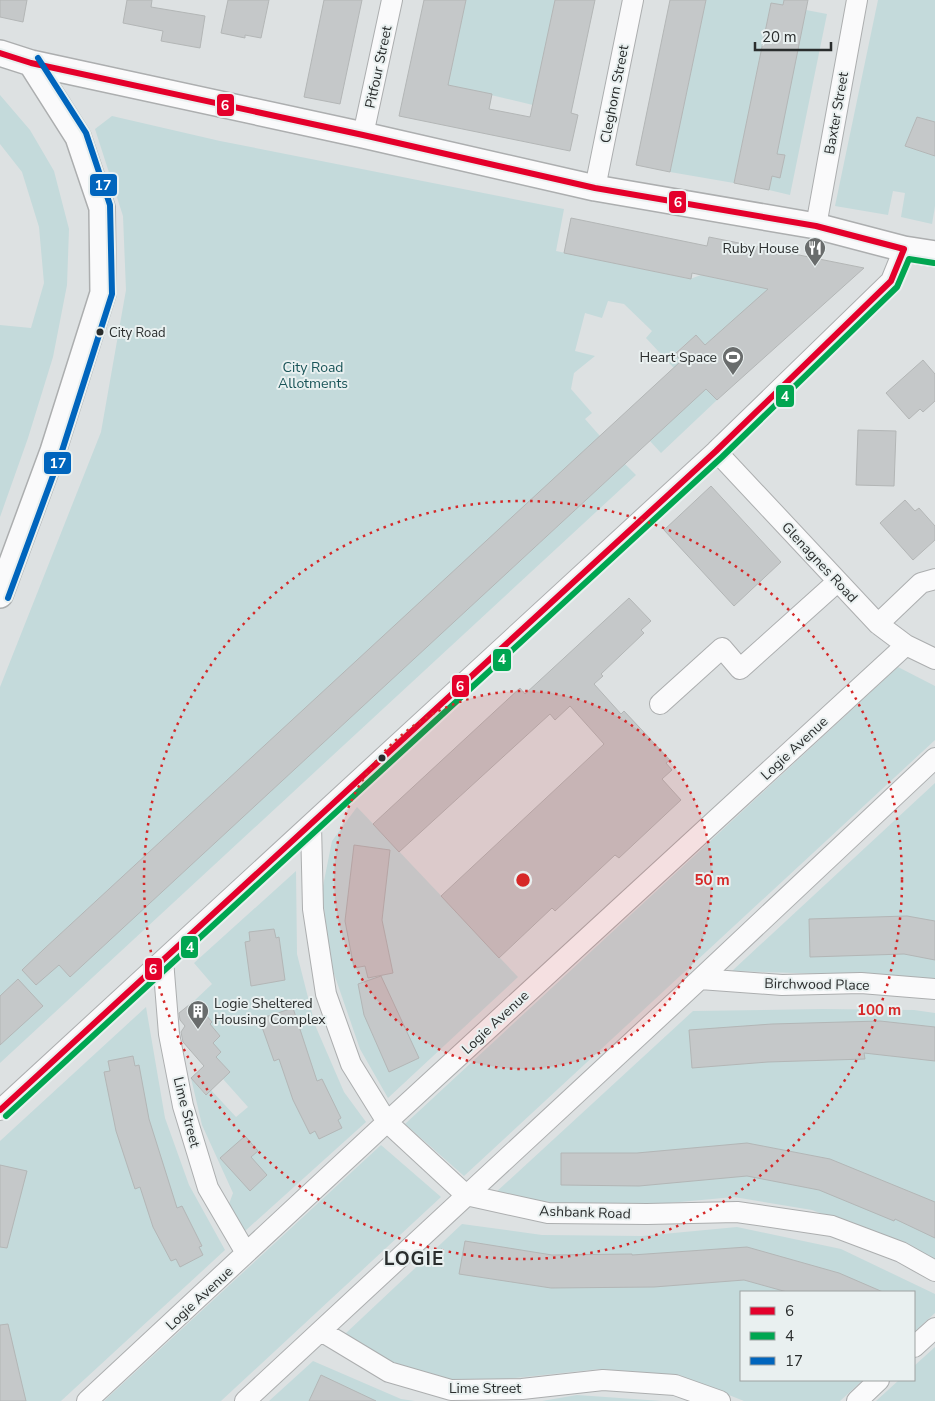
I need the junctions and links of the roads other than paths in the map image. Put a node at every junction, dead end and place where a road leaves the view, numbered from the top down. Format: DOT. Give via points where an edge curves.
graph roads {
  1 [pos="392,0"];
  2 [pos="633,0"];
  3 [pos="857,0"];
  4 [pos="0,53"];
  5 [pos="32,63"];
  6 [pos="363,135"];
  7 [pos="595,188"];
  8 [pos="816,226"];
  9 [pos="904,249"];
  10 [pos="935,254"];
  11 [pos="716,451"];
  12 [pos="935,579"];
  13 [pos="837,582"];
  14 [pos="0,595"];
  15 [pos="878,624"];
  16 [pos="906,645"];
  17 [pos="935,660"];
  18 [pos="660,704"];
  19 [pos="935,758"];
  20 [pos="311,824"];
  21 [pos="163,960"];
  22 [pos="700,980"];
  23 [pos="935,989"];
  24 [pos="0,1110"];
  25 [pos="387,1122"];
  26 [pos="466,1195"];
  27 [pos="246,1254"];
  28 [pos="935,1271"];
  29 [pos="935,1328"];
  30 [pos="321,1331"];
  31 [pos="915,1347"];
  32 [pos="878,1381"];
  33 [pos="87,1401"];
  34 [pos="245,1401"];
  35 [pos="720,1401"];
  36 [pos="857,1401"];
  1 -- 6 [label="street, Pitfour Street"];
  2 -- 7 [label="street, Cleghorn Street"];
  3 -- 8 [label="street, Baxter Street"];
  4 -- 5 [label="street"];
  5 -- 6 [label="street"];
  5 -- 14 [label="street" via="78,137 102,208 103,293 53,451"];
  6 -- 7 [label="street"];
  7 -- 8 [label="street"];
  8 -- 9 [label="street"];
  9 -- 10 [label="street"];
  9 -- 11 [label="street" via="891,281"];
  11 -- 13 [label="street, Glenagnes Road"];
  11 -- 20 [label="street"];
  12 -- 15 [label="street" via="921,583"];
  13 -- 15 [label="street, Glenagnes Road"];
  13 -- 18 [label="street" via="740,669 722,648"];
  15 -- 16 [label="street, Glenagnes Road"];
  16 -- 17 [label="street, Glenagnes Road"];
  16 -- 25 [label="street, Logie Avenue"];
  19 -- 22 [label="street"];
  20 -- 21 [label="street"];
  20 -- 25 [label="street" via="313,909 326,994 351,1064"];
  21 -- 24 [label="street"];
  21 -- 27 [label="street, Lime Street" via="169,1034 183,1106 208,1188"];
  22 -- 23 [label="street, Birchwood Place"];
  22 -- 26 [label="street"];
  25 -- 26 [label="street"];
  25 -- 27 [label="street, Logie Avenue"];
  26 -- 28 [label="street, Ashbank Road" via="548,1213 737,1212 832,1226 901,1252"];
  26 -- 30 [label="street"];
  27 -- 33 [label="street, Logie Avenue"];
  29 -- 31 [label="street"];
  30 -- 34 [label="street"];
  30 -- 35 [label="street, Lime Street" via="389,1372 451,1390 522,1389 602,1380 675,1385"];
  32 -- 36 [label="street"];
}
